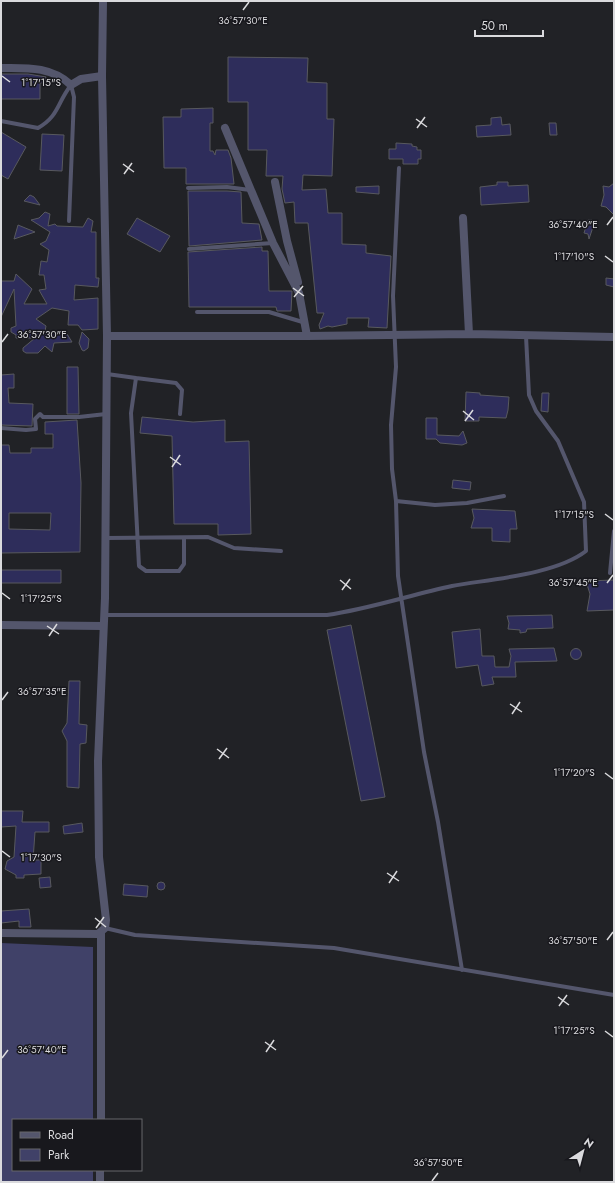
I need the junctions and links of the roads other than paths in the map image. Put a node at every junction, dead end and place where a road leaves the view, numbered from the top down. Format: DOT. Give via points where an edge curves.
graph roads {
  1 [pos="102,1"];
  2 [pos="1,68"];
  3 [pos="102,76"];
  4 [pos="70,85"];
  5 [pos="1,121"];
  6 [pos="225,128"];
  7 [pos="399,168"];
  8 [pos="275,182"];
  9 [pos="188,188"];
  10 [pos="250,190"];
  11 [pos="463,218"];
  12 [pos="69,221"];
  13 [pos="273,243"];
  14 [pos="188,249"];
  15 [pos="300,293"];
  16 [pos="198,312"];
  17 [pos="306,324"];
  18 [pos="469,334"];
  19 [pos="394,335"];
  20 [pos="107,336"];
  21 [pos="307,336"];
  22 [pos="526,336"];
  23 [pos="614,337"];
  24 [pos="107,374"];
  25 [pos="136,378"];
  26 [pos="106,414"];
  27 [pos="180,414"];
  28 [pos="1,428"];
  29 [pos="504,496"];
  30 [pos="396,501"];
  31 [pos="614,531"];
  32 [pos="106,538"];
  33 [pos="138,538"];
  34 [pos="184,538"];
  35 [pos="281,551"];
  36 [pos="610,573"];
  37 [pos="401,598"];
  38 [pos="104,615"];
  39 [pos="1,625"];
  40 [pos="103,626"];
  41 [pos="103,930"];
  42 [pos="1,933"];
  43 [pos="462,970"];
  44 [pos="614,995"];
  45 [pos="101,1119"];
  46 [pos="100,1171"];
  47 [pos="100,1182"];
  1 -- 3 [label="street"];
  2 -- 4 [label="street" via="38,68 62,76"];
  3 -- 4 [label="street" via="81,79"];
  3 -- 20 [label="street"];
  4 -- 5 [label="lane" via="62,96 54,116 38,128"];
  4 -- 12 [label="lane" via="74,97"];
  6 -- 10 [label="street"];
  7 -- 19 [label="lane" via="393,296"];
  8 -- 15 [label="street"];
  9 -- 10 [label="lane" via="227,186"];
  10 -- 13 [label="street"];
  11 -- 18 [label="street"];
  13 -- 14 [label="lane"];
  13 -- 15 [label="street"];
  15 -- 17 [label="street"];
  16 -- 17 [label="lane" via="268,312"];
  17 -- 21 [label="street"];
  18 -- 19 [label="street"];
  18 -- 22 [label="street"];
  19 -- 21 [label="street"];
  19 -- 30 [label="lane" via="396,367 391,424"];
  20 -- 21 [label="street"];
  20 -- 24 [label="street"];
  22 -- 23 [label="street"];
  22 -- 37 [label="lane" via="529,395 536,411 558,441 584,502 586,551 562,564 544,569"];
  24 -- 25 [label="lane"];
  24 -- 26 [label="street"];
  25 -- 27 [label="lane" via="176,383 182,390"];
  25 -- 33 [label="lane" via="131,413"];
  26 -- 28 [label="lane" via="79,417 43,417 40,414 35,419 36,429"];
  26 -- 32 [label="street"];
  29 -- 30 [label="lane" via="435,506"];
  30 -- 37 [label="lane"];
  31 -- 36 [label="lane"];
  32 -- 33 [label="lane"];
  32 -- 38 [label="street"];
  33 -- 34 [label="lane"];
  33 -- 34 [label="lane" via="139,566 146,571 179,571 184,564"];
  34 -- 35 [label="lane" via="208,537 234,548"];
  37 -- 38 [label="lane" via="327,615"];
  37 -- 43 [label="lane" via="424,752"];
  38 -- 40 [label="street"];
  39 -- 40 [label="street"];
  40 -- 41 [label="street" via="98,761 99,857 106,920"];
  41 -- 42 [label="street" via="98,934"];
  41 -- 43 [label="lane" via="134,935 334,948"];
  41 -- 45 [label="street"];
  43 -- 44 [label="lane"];
  46 -- 47 [label="street"];
}
